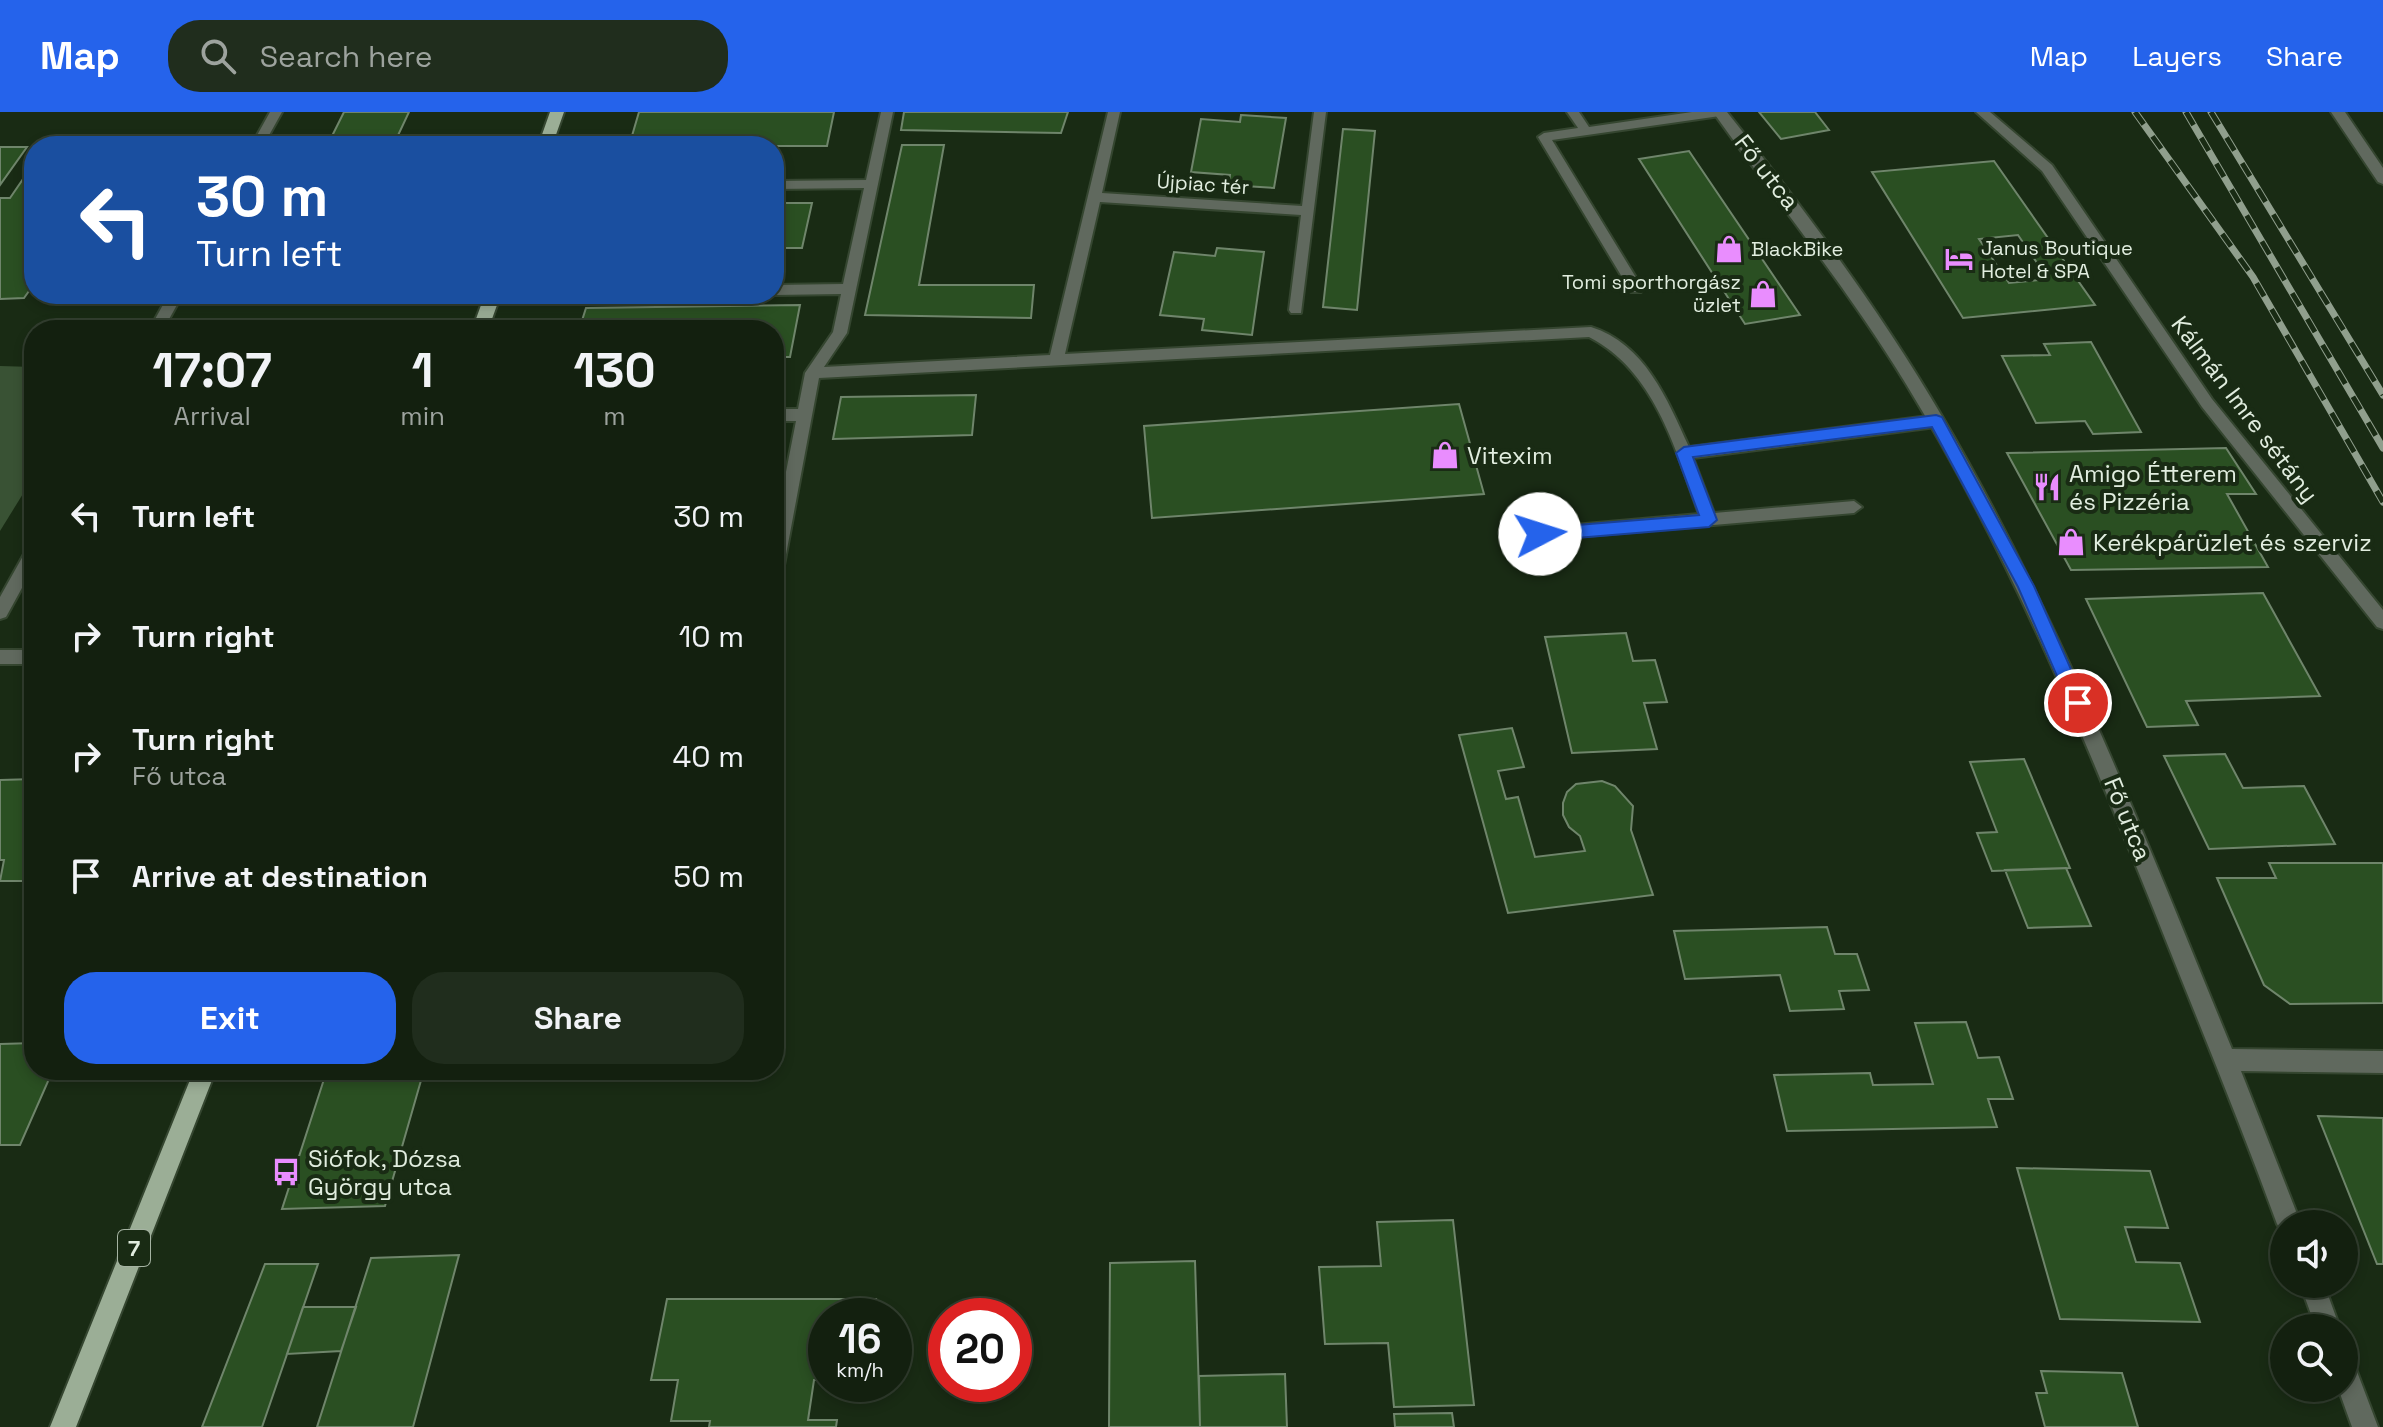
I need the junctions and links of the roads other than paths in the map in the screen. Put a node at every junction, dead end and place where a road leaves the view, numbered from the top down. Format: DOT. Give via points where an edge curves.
graph roads {
  1 [pos="276,112"];
  2 [pos="557,112"];
  3 [pos="887,112"];
  4 [pos="1114,112"];
  5 [pos="1320,112"];
  6 [pos="1573,112"];
  7 [pos="1720,112"];
  8 [pos="1982,112"];
  9 [pos="2338,112"];
  10 [pos="1586,131"];
  11 [pos="263,136"];
  12 [pos="549,136"];
  13 [pos="2383,179"];
  14 [pos="872,184"];
  15 [pos="784,185"];
  16 [pos="1095,197"];
  17 [pos="1308,211"];
  18 [pos="850,289"];
  19 [pos="1636,289"];
  20 [pos="784,290"];
  21 [pos="1296,310"];
  22 [pos="1056,362"];
  23 [pos="812,373"];
  24 [pos="784,415"];
  25 [pos="804,415"];
  26 [pos="1936,421"];
  27 [pos="1684,453"];
  28 [pos="1854,507"];
  29 [pos="784,514"];
  30 [pos="1709,520"];
  31 [pos="1540,534"];
  32 [pos="24,569"];
  33 [pos="0,612"];
  34 [pos="2383,622"];
  35 [pos="0,657"];
  36 [pos="24,657"];
  37 [pos="2224,1060"];
  38 [pos="2383,1062"];
  39 [pos="201,1080"];
  40 [pos="2283,1210"];
  41 [pos="2356,1402"];
  42 [pos="63,1427"];
  43 [pos="2365,1427"];
  1 -- 11 [label="lane"];
  2 -- 12 [label="main road"];
  3 -- 14 [label="lane"];
  4 -- 16 [label="lane"];
  5 -- 17 [label="lane"];
  6 -- 10 [label="lane"];
  7 -- 10 [label="lane"];
  7 -- 26 [label="street, Fő utca" via="1805,220"];
  8 -- 34 [label="lane, Kálmán Imre sétány" via="2047,168 2207,403"];
  9 -- 13 [label="street"];
  10 -- 19 [label="lane" via="1544,137"];
  14 -- 15 [label="lane"];
  14 -- 18 [label="lane"];
  16 -- 17 [label="lane, Újpiac tér"];
  16 -- 22 [label="lane"];
  17 -- 21 [label="lane"];
  18 -- 20 [label="lane"];
  18 -- 23 [label="lane" via="840,333"];
  22 -- 23 [label="lane"];
  22 -- 27 [label="lane" via="1591,332 1614,341 1650,381"];
  23 -- 25 [label="lane"];
  24 -- 25 [label="lane"];
  25 -- 29 [label="lane"];
  26 -- 27 [label="lane"];
  26 -- 37 [label="street, Fő utca" via="2026,586 2117,790"];
  27 -- 30 [label="lane"];
  28 -- 30 [label="lane"];
  30 -- 31 [label="lane"];
  32 -- 33 [label="lane"];
  35 -- 36 [label="lane"];
  37 -- 38 [label="street"];
  37 -- 40 [label="street, Fő utca"];
  39 -- 42 [label="main road, 7"];
  41 -- 43 [label="street"];
}
